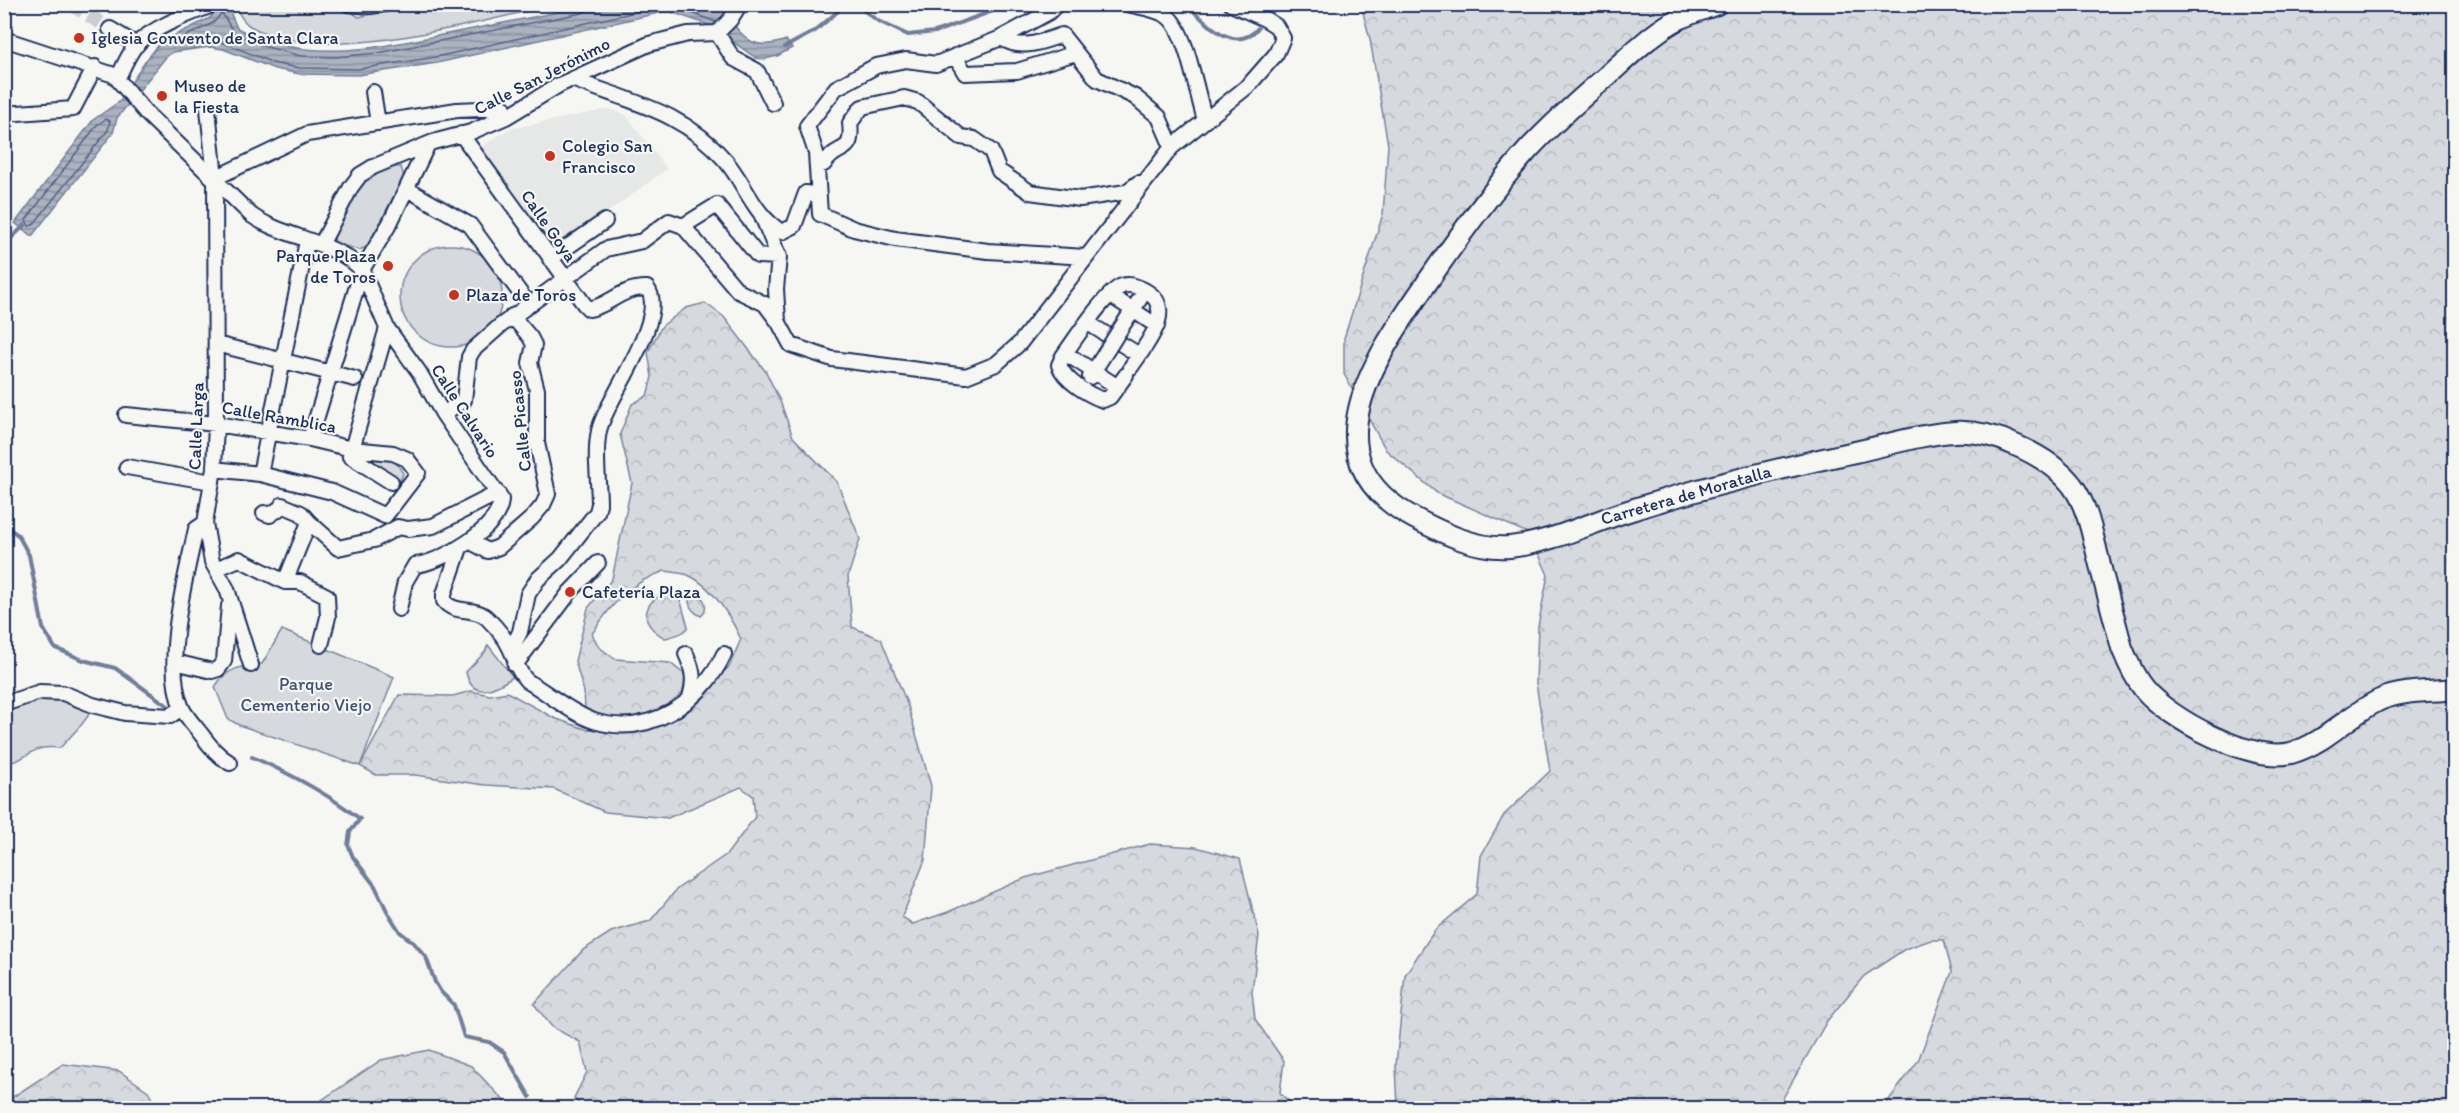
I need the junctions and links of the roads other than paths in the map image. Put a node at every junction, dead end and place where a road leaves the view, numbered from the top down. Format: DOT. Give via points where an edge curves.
graph roads {
  1 [pos="215,4"];
  2 [pos="348,4"];
  3 [pos="385,4"];
  4 [pos="1057,4"];
  5 [pos="1127,4"];
  6 [pos="1231,4"];
  7 [pos="1717,4"];
  8 [pos="734,10"];
  9 [pos="110,29"];
  10 [pos="718,32"];
  11 [pos="1001,38"];
  12 [pos="4,39"];
  13 [pos="137,45"];
  14 [pos="1076,53"];
  15 [pos="955,56"];
  16 [pos="95,67"];
  17 [pos="572,79"];
  18 [pos="125,88"];
  19 [pos="373,93"];
  20 [pos="773,103"];
  21 [pos="208,109"];
  22 [pos="4,114"];
  23 [pos="506,117"];
  24 [pos="1205,120"];
  25 [pos="378,123"];
  26 [pos="461,134"];
  27 [pos="428,144"];
  28 [pos="1172,147"];
  29 [pos="817,166"];
  30 [pos="1152,173"];
  31 [pos="215,178"];
  32 [pos="407,189"];
  33 [pos="819,195"];
  34 [pos="762,216"];
  35 [pos="605,221"];
  36 [pos="682,226"];
  37 [pos="314,243"];
  38 [pos="376,247"];
  39 [pos="779,257"];
  40 [pos="1086,257"];
  41 [pos="348,259"];
  42 [pos="550,260"];
  43 [pos="362,270"];
  44 [pos="564,279"];
  45 [pos="1145,291"];
  46 [pos="1110,295"];
  47 [pos="529,305"];
  48 [pos="1133,310"];
  49 [pos="512,316"];
  50 [pos="778,321"];
  51 [pos="1088,323"];
  52 [pos="1157,326"];
  53 [pos="387,328"];
  54 [pos="216,344"];
  55 [pos="1065,353"];
  56 [pos="284,361"];
  57 [pos="1132,366"];
  58 [pos="1094,371"];
  59 [pos="331,373"];
  60 [pos="355,379"];
  61 [pos="1118,387"];
  62 [pos="1082,388"];
  63 [pos="443,414"];
  64 [pos="126,415"];
  65 [pos="216,424"];
  66 [pos="267,432"];
  67 [pos="310,439"];
  68 [pos="352,449"];
  69 [pos="127,467"];
  70 [pos="260,474"];
  71 [pos="213,476"];
  72 [pos="391,482"];
  73 [pos="498,493"];
  74 [pos="264,513"];
  75 [pos="309,522"];
  76 [pos="205,523"];
  77 [pos="465,544"];
  78 [pos="598,563"];
  79 [pos="216,569"];
  80 [pos="285,582"];
  81 [pos="230,601"];
  82 [pos="399,609"];
  83 [pos="321,645"];
  84 [pos="511,650"];
  85 [pos="686,654"];
  86 [pos="724,654"];
  87 [pos="175,662"];
  88 [pos="251,665"];
  89 [pos="515,665"];
  90 [pos="2454,689"];
  91 [pos="688,702"];
  92 [pos="4,704"];
  93 [pos="182,708"];
  94 [pos="230,763"];
  1 -- 13 [label="street" via="169,24"];
  2 -- 3 [label="street"];
  4 -- 11 [label="street"];
  5 -- 24 [label="street" via="1167,16 1177,27"];
  6 -- 24 [label="street" via="1276,26 1281,46 1248,86"];
  7 -- 90 [label="main road, Carretera de Moratalla" via="1687,15 1659,32 1545,132 1437,268 1378,360 1357,411 1358,455 1379,494 1434,528 1475,544 1504,548 1758,473 1920,438 1972,432 2032,453 2072,485 2090,523 2130,667 2153,698 2208,733 2256,753 2289,753 2312,746 2382,700"];
  8 -- 10 [label="street"];
  9 -- 13 [label="street"];
  10 -- 17 [label="street, Calle San Jerónimo" via="667,38"];
  10 -- 20 [label="street" via="733,58 758,71"];
  11 -- 14 [label="street" via="1011,45 1029,45 1062,35"];
  11 -- 15 [label="street"];
  12 -- 16 [label="street"];
  13 -- 18 [label="street"];
  14 -- 15 [label="street" via="1017,71 965,73"];
  14 -- 28 [label="street" via="1097,79 1135,97 1159,117"];
  15 -- 29 [label="street" via="936,64 906,60 876,66 836,88 807,126"];
  16 -- 18 [label="street" via="110,72"];
  16 -- 22 [label="street" via="72,109"];
  17 -- 23 [label="street, Calle San Jerónimo"];
  17 -- 34 [label="street" via="647,105 692,129 726,160"];
  18 -- 31 [label="street"];
  19 -- 25 [label="street"];
  21 -- 31 [label="street, Calle Larga"];
  23 -- 25 [label="street" via="504,108 457,110"];
  23 -- 26 [label="street, Calle San Jerónimo"];
  24 -- 28 [label="street"];
  25 -- 31 [label="street" via="307,134"];
  26 -- 27 [label="street, Calle San Jerónimo"];
  26 -- 42 [label="street, Calle Goya"];
  27 -- 32 [label="street"];
  27 -- 37 [label="street, Calle San Jerónimo" via="360,176"];
  28 -- 30 [label="street"];
  29 -- 30 [label="street" via="848,146 852,138 850,123 862,107 904,98 918,102 961,137 991,151 999,171 1029,192 1080,199 1126,192"];
  29 -- 33 [label="street"];
  30 -- 40 [label="street"];
  31 -- 37 [label="street" via="259,220"];
  31 -- 54 [label="street, Calle Larga"];
  32 -- 38 [label="street"];
  32 -- 47 [label="street" via="470,225"];
  33 -- 34 [label="street" via="806,193 794,226 787,231 774,228"];
  33 -- 40 [label="street" via="820,214 854,229 895,239 988,251"];
  34 -- 39 [label="street"];
  35 -- 42 [label="street"];
  36 -- 39 [label="street" via="717,205 758,256"];
  36 -- 44 [label="street" via="669,221 642,241 606,249"];
  36 -- 50 [label="street" via="738,291 765,303"];
  37 -- 41 [label="street"];
  37 -- 56 [label="street, Calle San Jerónimo"];
  38 -- 41 [label="street" via="362,257"];
  38 -- 43 [label="street"];
  39 -- 50 [label="street"];
  40 -- 50 [label="street" via="1020,343 996,364 966,376 832,359 791,345"];
  41 -- 43 [label="street"];
  42 -- 44 [label="street, Calle Goya"];
  43 -- 53 [label="street, Calle Calvario"];
  43 -- 59 [label="street"];
  44 -- 47 [label="street"];
  44 -- 84 [label="street, Calle Goya" via="589,309 638,287 651,293 652,306 641,344 599,430 597,512 528,594 520,632"];
  45 -- 46 [label="street" via="1125,285"];
  45 -- 48 [label="street"];
  45 -- 52 [label="street" via="1160,306"];
  46 -- 48 [label="street"];
  46 -- 51 [label="street"];
  47 -- 49 [label="street"];
  48 -- 52 [label="street"];
  48 -- 58 [label="street, bridge"];
  49 -- 63 [label="street" via="474,350 467,365 464,400"];
  49 -- 77 [label="street, Calle Picasso" via="534,345 530,363 537,390 537,443 548,494 532,518 499,547 488,550"];
  51 -- 55 [label="street"];
  51 -- 57 [label="street"];
  52 -- 57 [label="street"];
  53 -- 63 [label="street, Calle Calvario"];
  53 -- 68 [label="street"];
  54 -- 56 [label="street"];
  54 -- 65 [label="street, Calle Larga"];
  55 -- 58 [label="street"];
  55 -- 62 [label="street" via="1059,365 1062,373"];
  56 -- 59 [label="street"];
  56 -- 66 [label="street, Calle San Jerónimo"];
  57 -- 61 [label="street"];
  58 -- 61 [label="street"];
  58 -- 62 [label="street"];
  59 -- 60 [label="street"];
  59 -- 67 [label="street"];
  61 -- 62 [label="street" via="1103,400"];
  63 -- 73 [label="street, Calle Calvario"];
  64 -- 65 [label="street, Calle Ramblica"];
  65 -- 66 [label="street, Calle Ramblica"];
  65 -- 71 [label="street, Calle Larga"];
  66 -- 67 [label="street, Calle Ramblica"];
  66 -- 70 [label="street, Calle San Jerónimo"];
  67 -- 68 [label="street, Calle Ramblica"];
  68 -- 70 [label="street, Calle Ramblica" via="393,453 407,459 418,473 385,516 332,492"];
  68 -- 72 [label="street" via="350,456"];
  69 -- 71 [label="street"];
  70 -- 71 [label="street"];
  71 -- 76 [label="street, Calle Larga"];
  73 -- 75 [label="street" via="434,526 398,527 374,540 338,548"];
  73 -- 77 [label="street" via="501,505 497,512"];
  74 -- 75 [label="street" via="270,515 282,505 301,513"];
  75 -- 80 [label="street"];
  76 -- 79 [label="street, Calle Larga"];
  76 -- 87 [label="street" via="196,529 181,602"];
  77 -- 82 [label="street" via="415,565 405,582"];
  77 -- 84 [label="street" via="444,601 448,607 484,616"];
  78 -- 89 [label="street" via="570,592"];
  79 -- 80 [label="street" via="239,559"];
  79 -- 81 [label="street, Calle Larga"];
  80 -- 83 [label="street" via="300,582 327,596 328,617"];
  81 -- 87 [label="street" via="224,661 218,669"];
  81 -- 88 [label="street, Calle Larga"];
  84 -- 89 [label="street"];
  85 -- 91 [label="street" via="694,675"];
  86 -- 91 [label="street" via="706,686"];
  87 -- 93 [label="street"];
  89 -- 91 [label="street" via="527,681 581,716 607,724 632,725 656,719"];
  92 -- 93 [label="street" via="40,692 63,693 125,713 171,716"];
  93 -- 94 [label="street" via="217,756"];
}
